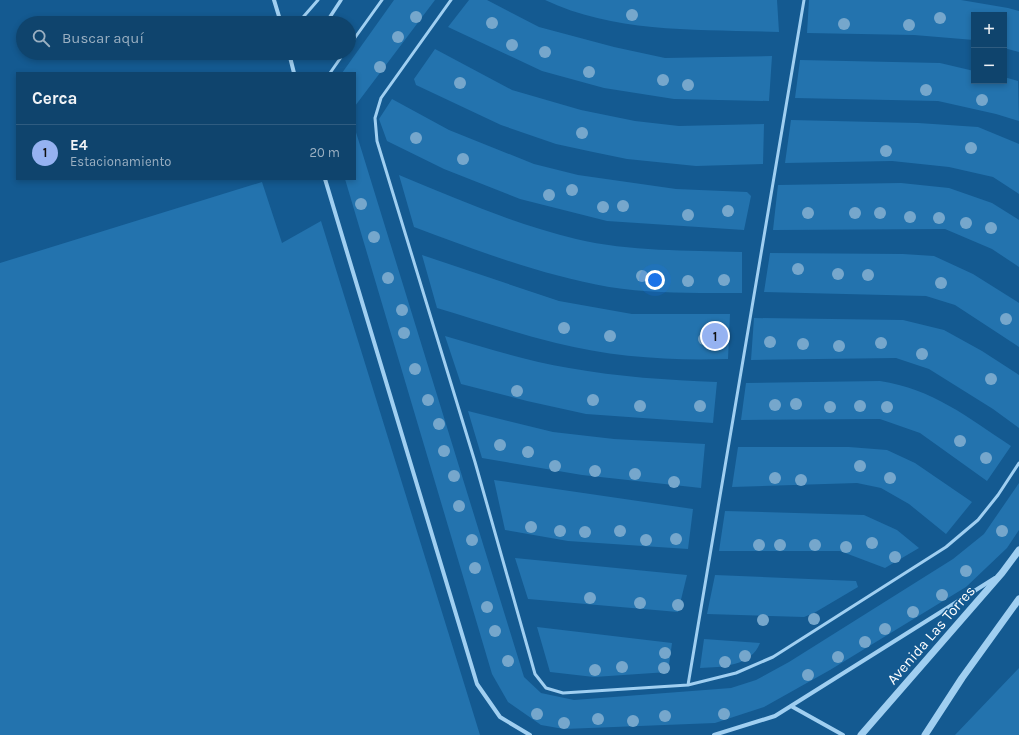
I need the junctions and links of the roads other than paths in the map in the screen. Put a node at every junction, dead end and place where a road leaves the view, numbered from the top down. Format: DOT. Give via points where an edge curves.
graph roads {
  1 [pos="274,0"];
  2 [pos="318,0"];
  3 [pos="341,0"];
  4 [pos="382,0"];
  5 [pos="451,0"];
  6 [pos="804,0"];
  7 [pos="279,16"];
  8 [pos="304,16"];
  9 [pos="331,16"];
  10 [pos="356,36"];
  11 [pos="291,60"];
  12 [pos="339,60"];
  13 [pos="294,72"];
  14 [pos="331,72"];
  15 [pos="325,180"];
  16 [pos="1019,463"];
  17 [pos="1019,550"];
  18 [pos="1002,573"];
  19 [pos="1019,599"];
  20 [pos="688,685"];
  21 [pos="791,706"];
  22 [pos="530,735"];
  23 [pos="714,735"];
  24 [pos="843,735"];
  25 [pos="861,735"];
  26 [pos="925,735"];
  1 -- 7 [label="street"];
  2 -- 8 [label="lane"];
  3 -- 9 [label="street"];
  4 -- 10 [label="lane"];
  5 -- 20 [label="lane" via="381,98 374,118 377,140 467,434 535,674 546,688 562,694"];
  6 -- 20 [label="lane"];
  11 -- 13 [label="street"];
  12 -- 14 [label="lane"];
  15 -- 22 [label="street" via="477,684 500,718"];
  16 -- 20 [label="lane" via="978,520 946,547 773,657 736,673"];
  17 -- 18 [label="street, Avenida Las Torres"];
  18 -- 21 [label="street"];
  18 -- 25 [label="street, Avenida Las Torres"];
  19 -- 26 [label="street"];
  21 -- 23 [label="street" via="775,716"];
  21 -- 24 [label="street"];
}
